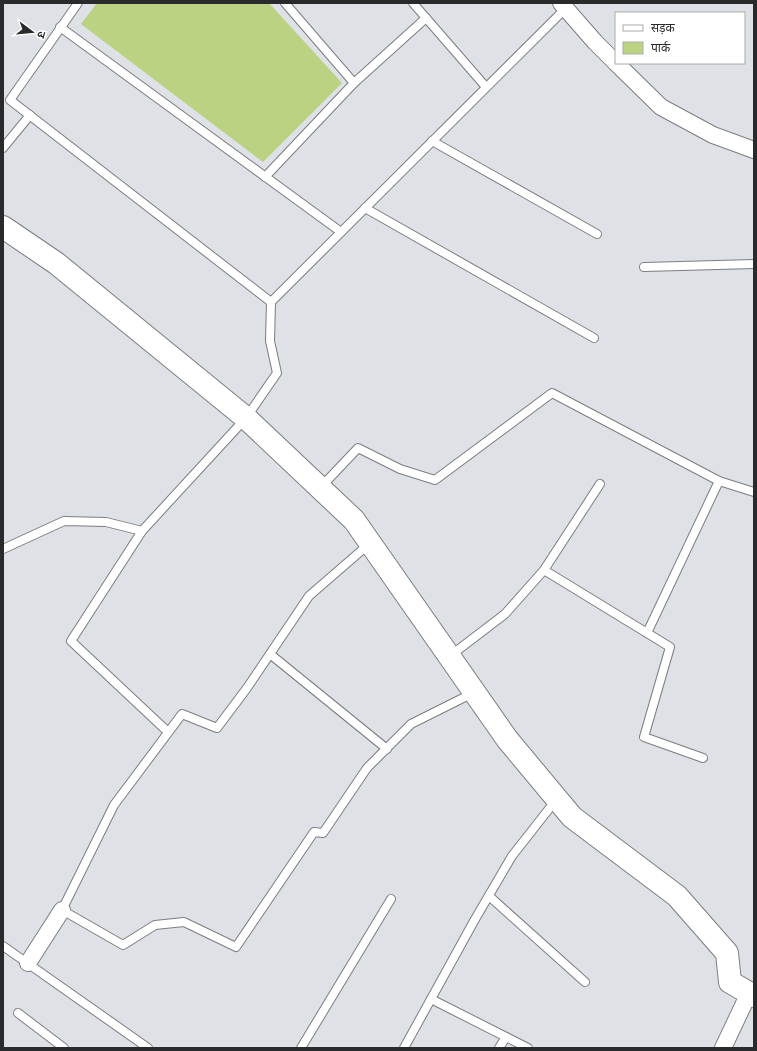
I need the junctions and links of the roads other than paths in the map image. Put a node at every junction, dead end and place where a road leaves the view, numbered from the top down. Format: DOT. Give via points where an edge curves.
graph roads {
  1 [pos="78,3"];
  2 [pos="285,3"];
  3 [pos="413,3"];
  4 [pos="566,5"];
  5 [pos="426,18"];
  6 [pos="60,27"];
  7 [pos="615,62"];
  8 [pos="617,64"];
  9 [pos="354,84"];
  10 [pos="486,87"];
  11 [pos="30,115"];
  12 [pos="432,141"];
  13 [pos="3,148"];
  14 [pos="754,150"];
  15 [pos="265,177"];
  16 [pos="365,208"];
  17 [pos="3,227"];
  18 [pos="341,232"];
  19 [pos="598,234"];
  20 [pos="754,264"];
  21 [pos="644,267"];
  22 [pos="271,302"];
  23 [pos="594,338"];
  24 [pos="246,418"];
  25 [pos="719,480"];
  26 [pos="600,484"];
  27 [pos="320,488"];
  28 [pos="754,492"];
  29 [pos="142,531"];
  30 [pos="370,543"];
  31 [pos="3,548"];
  32 [pos="544,570"];
  33 [pos="647,633"];
  34 [pos="270,654"];
  35 [pos="449,656"];
  36 [pos="474,692"];
  37 [pos="168,732"];
  38 [pos="387,749"];
  39 [pos="703,758"];
  40 [pos="557,799"];
  41 [pos="489,896"];
  42 [pos="391,899"];
  43 [pos="62,910"];
  44 [pos="3,946"];
  45 [pos="28,963"];
  46 [pos="585,982"];
  47 [pos="752,995"];
  48 [pos="431,999"];
  49 [pos="18,1013"];
  50 [pos="506,1037"];
  51 [pos="64,1048"];
  52 [pos="148,1048"];
  53 [pos="302,1048"];
  54 [pos="404,1048"];
  55 [pos="499,1048"];
  56 [pos="528,1048"];
  57 [pos="723,1048"];
  1 -- 6 [label="lane"];
  2 -- 9 [label="lane"];
  3 -- 5 [label="lane"];
  4 -- 7 [label="street" via="595,42"];
  4 -- 10 [label="lane"];
  5 -- 9 [label="lane"];
  5 -- 10 [label="lane"];
  6 -- 11 [label="lane" via="10,100"];
  6 -- 15 [label="lane"];
  8 -- 14 [label="street" via="661,107 713,135"];
  9 -- 15 [label="lane"];
  10 -- 12 [label="lane"];
  11 -- 13 [label="lane"];
  11 -- 22 [label="lane"];
  12 -- 16 [label="lane"];
  12 -- 19 [label="lane"];
  15 -- 18 [label="lane"];
  16 -- 18 [label="lane"];
  16 -- 23 [label="lane"];
  17 -- 24 [label="street" via="56,263"];
  18 -- 22 [label="lane"];
  20 -- 21 [label="lane"];
  22 -- 24 [label="lane" via="270,341 277,373"];
  24 -- 27 [label="street"];
  24 -- 29 [label="lane"];
  25 -- 27 [label="lane" via="552,393 435,480 400,469 358,448"];
  25 -- 28 [label="lane"];
  25 -- 33 [label="lane"];
  26 -- 32 [label="lane"];
  27 -- 30 [label="street" via="354,520"];
  29 -- 31 [label="lane" via="106,522 64,521"];
  29 -- 37 [label="lane" via="71,641"];
  30 -- 34 [label="lane" via="310,596"];
  30 -- 35 [label="street"];
  32 -- 33 [label="lane"];
  32 -- 35 [label="lane" via="505,614"];
  33 -- 39 [label="lane" via="670,647 644,737"];
  34 -- 37 [label="lane" via="217,728 182,714"];
  34 -- 38 [label="lane"];
  35 -- 36 [label="street"];
  36 -- 38 [label="lane" via="411,724"];
  36 -- 40 [label="street" via="507,739"];
  37 -- 43 [label="lane" via="114,805"];
  38 -- 43 [label="lane" via="367,768 323,833 314,832 236,947 184,922 155,925 124,946"];
  40 -- 41 [label="lane" via="512,856"];
  40 -- 47 [label="street" via="572,817 677,896 727,953 730,982"];
  41 -- 46 [label="lane"];
  41 -- 48 [label="lane"];
  42 -- 53 [label="lane"];
  43 -- 45 [label="street"];
  44 -- 45 [label="lane"];
  45 -- 52 [label="lane"];
  47 -- 57 [label="street"];
  48 -- 50 [label="lane"];
  48 -- 54 [label="lane"];
  49 -- 51 [label="lane"];
  50 -- 55 [label="lane"];
  50 -- 56 [label="lane"];
}
